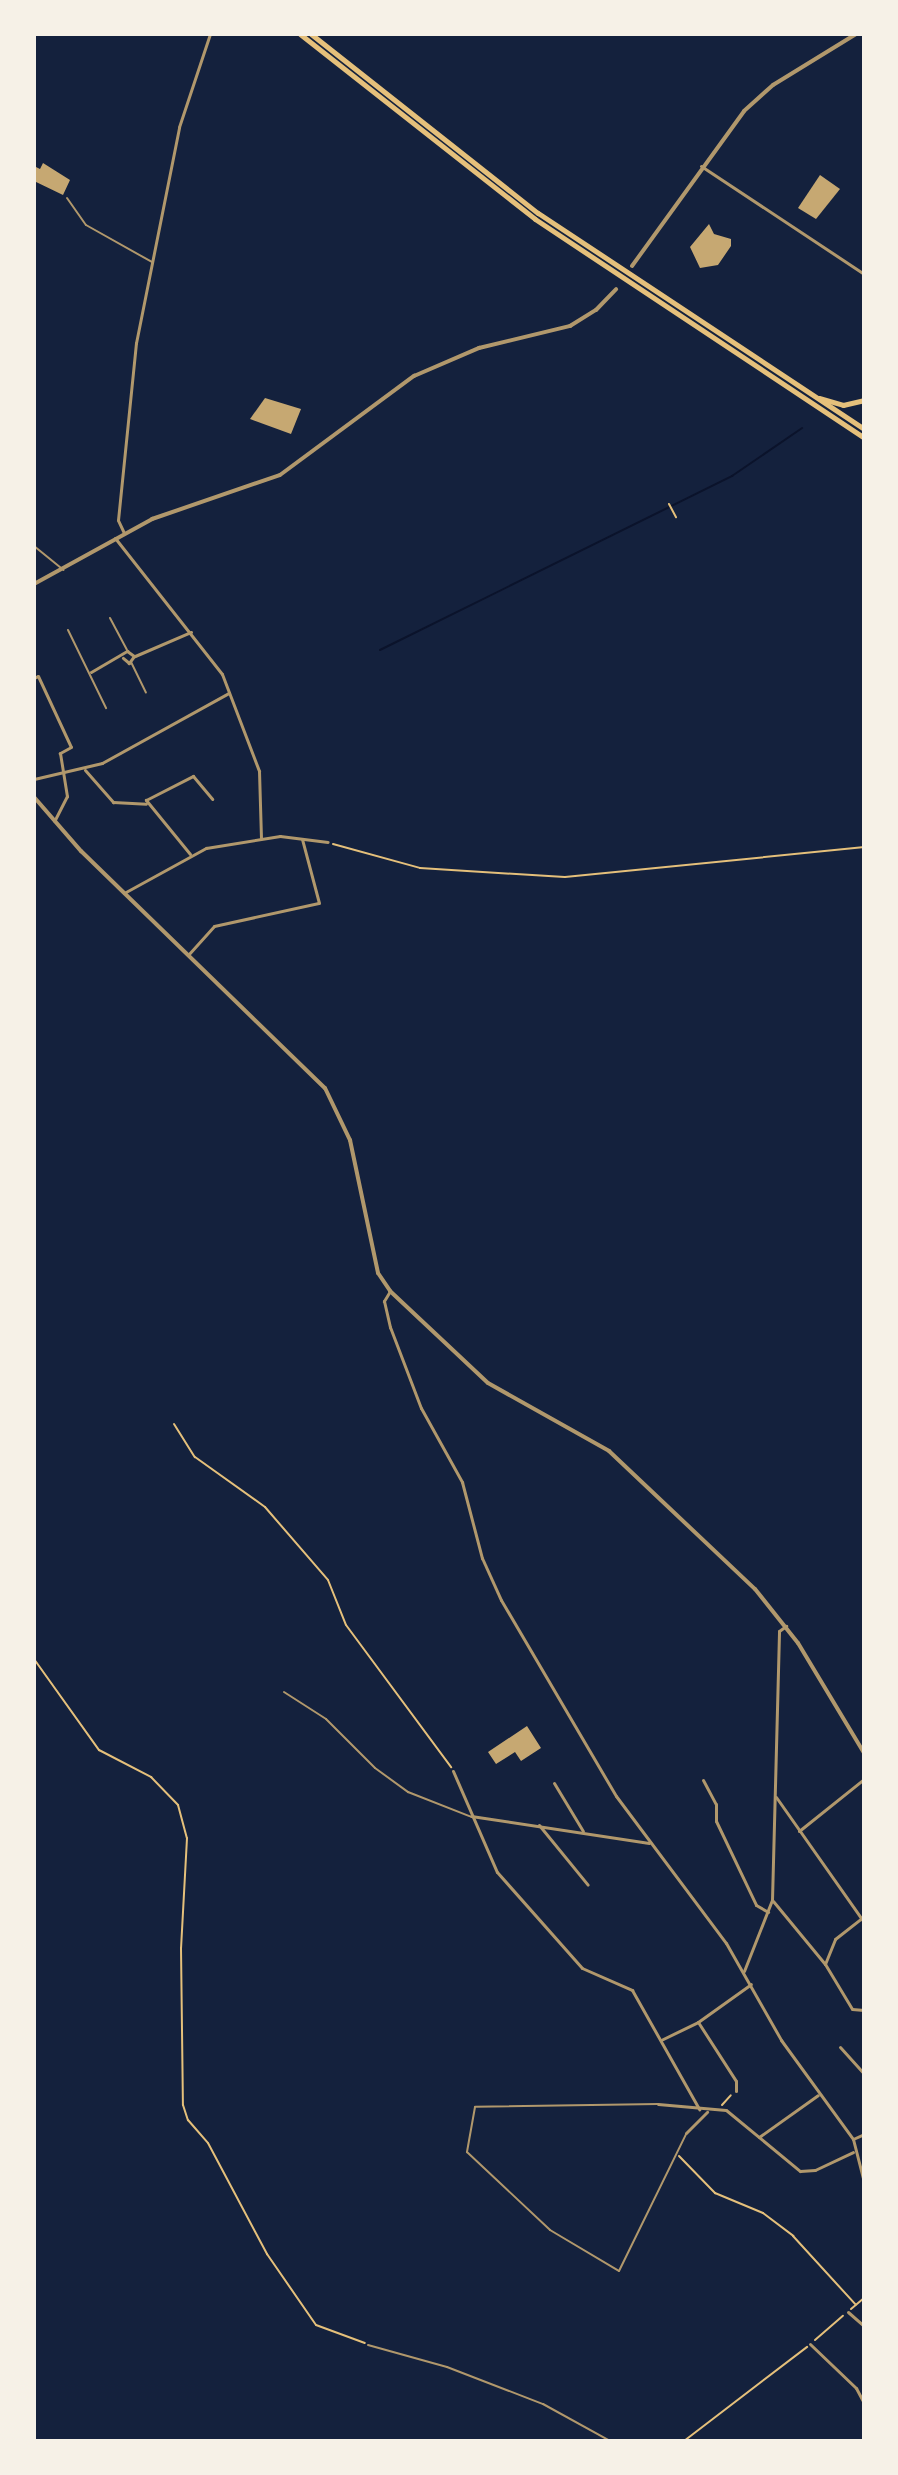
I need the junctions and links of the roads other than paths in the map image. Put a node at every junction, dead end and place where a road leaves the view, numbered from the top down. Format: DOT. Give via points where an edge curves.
graph roads {
  1 [pos="210,34"];
  2 [pos="300,34"];
  3 [pos="311,34"];
  4 [pos="856,34"];
  5 [pos="701,166"];
  6 [pos="506,194"];
  7 [pos="67,198"];
  8 [pos="153,262"];
  9 [pos="632,266"];
  10 [pos="864,274"];
  11 [pos="616,289"];
  12 [pos="810,395"];
  13 [pos="864,400"];
  14 [pos="864,429"];
  15 [pos="864,438"];
  16 [pos="124,533"];
  17 [pos="115,538"];
  18 [pos="34,546"];
  19 [pos="64,570"];
  20 [pos="34,584"];
  21 [pos="110,618"];
  22 [pos="68,630"];
  23 [pos="191,632"];
  24 [pos="127,651"];
  25 [pos="134,656"];
  26 [pos="123,658"];
  27 [pos="131,662"];
  28 [pos="91,672"];
  29 [pos="34,678"];
  30 [pos="231,692"];
  31 [pos="146,693"];
  32 [pos="106,708"];
  33 [pos="85,770"];
  34 [pos="67,771"];
  35 [pos="34,779"];
  36 [pos="34,797"];
  37 [pos="212,799"];
  38 [pos="146,804"];
  39 [pos="54,821"];
  40 [pos="261,838"];
  41 [pos="302,839"];
  42 [pos="328,842"];
  43 [pos="190,854"];
  44 [pos="124,893"];
  45 [pos="188,955"];
  46 [pos="390,1291"];
  47 [pos="786,1626"];
  48 [pos="284,1692"];
  49 [pos="864,1753"];
  50 [pos="453,1771"];
  51 [pos="864,1779"];
  52 [pos="703,1780"];
  53 [pos="554,1783"];
  54 [pos="776,1797"];
  55 [pos="470,1816"];
  56 [pos="539,1825"];
  57 [pos="583,1831"];
  58 [pos="799,1831"];
  59 [pos="649,1843"];
  60 [pos="588,1885"];
  61 [pos="772,1900"];
  62 [pos="768,1912"];
  63 [pos="863,1920"];
  64 [pos="825,1964"];
  65 [pos="744,1971"];
  66 [pos="751,1984"];
  67 [pos="864,2010"];
  68 [pos="698,2022"];
  69 [pos="661,2040"];
  70 [pos="840,2047"];
  71 [pos="864,2074"];
  72 [pos="736,2091"];
  73 [pos="819,2095"];
  74 [pos="658,2104"];
  75 [pos="699,2109"];
  76 [pos="707,2112"];
  77 [pos="686,2133"];
  78 [pos="864,2134"];
  79 [pos="759,2137"];
  80 [pos="853,2139"];
  81 [pos="853,2152"];
  82 [pos="864,2182"];
  83 [pos="848,2312"];
  84 [pos="864,2326"];
  85 [pos="810,2344"];
  86 [pos="368,2345"];
  87 [pos="864,2403"];
  88 [pos="610,2441"];
  1 -- 8 [label="street" via="179,127"];
  2 -- 6 [label="highway"];
  3 -- 6 [label="highway"];
  4 -- 5 [label="street" via="757,98"];
  5 -- 9 [label="street"];
  5 -- 10 [label="street"];
  6 -- 12 [label="highway"];
  6 -- 15 [label="highway" via="635,289"];
  7 -- 8 [label="lane" via="86,225"];
  8 -- 16 [label="street" via="133,373 118,520"];
  11 -- 16 [label="street" via="570,326 479,348 414,376 335,440 280,475"];
  12 -- 13 [label="highway" via="843,405"];
  12 -- 14 [label="highway"];
  16 -- 17 [label="street"];
  17 -- 19 [label="street"];
  17 -- 23 [label="street"];
  18 -- 19 [label="lane"];
  19 -- 20 [label="street"];
  21 -- 24 [label="lane"];
  22 -- 28 [label="lane"];
  23 -- 25 [label="street"];
  23 -- 30 [label="street"];
  24 -- 25 [label="street"];
  24 -- 26 [label="street"];
  25 -- 27 [label="street"];
  26 -- 27 [label="street"];
  26 -- 28 [label="street"];
  27 -- 31 [label="lane"];
  28 -- 32 [label="lane"];
  29 -- 34 [label="street" via="38,676 71,747 60,753"];
  30 -- 33 [label="street"];
  30 -- 40 [label="street" via="259,771"];
  33 -- 34 [label="street"];
  33 -- 38 [label="street" via="113,802"];
  34 -- 35 [label="street"];
  34 -- 39 [label="street" via="67,796"];
  36 -- 39 [label="street"];
  37 -- 38 [label="street" via="193,776 151,796"];
  38 -- 43 [label="street"];
  39 -- 44 [label="street"];
  40 -- 41 [label="street"];
  40 -- 43 [label="street"];
  41 -- 42 [label="street"];
  41 -- 45 [label="street" via="319,903 214,926"];
  43 -- 44 [label="street"];
  44 -- 45 [label="street"];
  45 -- 46 [label="street" via="308,1069 340,1115 356,1162 378,1273"];
  46 -- 47 [label="street" via="488,1383 609,1451"];
  46 -- 59 [label="street" via="384,1301 390,1327 421,1408 462,1482 488,1574 571,1724"];
  47 -- 49 [label="street"];
  47 -- 54 [label="street" via="779,1631"];
  48 -- 55 [label="lane" via="326,1719 408,1792"];
  50 -- 55 [label="street" via="470,1799"];
  51 -- 58 [label="street"];
  52 -- 62 [label="street" via="716,1804 716,1821 756,1905"];
  53 -- 57 [label="street"];
  54 -- 58 [label="street"];
  54 -- 61 [label="street"];
  55 -- 56 [label="street"];
  55 -- 69 [label="street" via="497,1872 513,1891 582,1968 632,1990"];
  56 -- 57 [label="street"];
  56 -- 60 [label="street"];
  57 -- 59 [label="street"];
  58 -- 63 [label="street"];
  59 -- 65 [label="street"];
  61 -- 62 [label="street"];
  61 -- 64 [label="street"];
  62 -- 65 [label="street"];
  63 -- 64 [label="street" via="835,1939"];
  64 -- 67 [label="street" via="852,2009"];
  65 -- 66 [label="street"];
  66 -- 68 [label="street"];
  66 -- 73 [label="street"];
  68 -- 69 [label="street"];
  68 -- 72 [label="street" via="736,2081"];
  69 -- 75 [label="street"];
  70 -- 71 [label="street"];
  73 -- 79 [label="street"];
  73 -- 80 [label="street"];
  74 -- 75 [label="street"];
  74 -- 77 [label="lane" via="475,2107 467,2152 550,2230 619,2271"];
  75 -- 76 [label="street"];
  76 -- 77 [label="street"];
  76 -- 79 [label="street" via="720,2110"];
  78 -- 80 [label="street"];
  79 -- 81 [label="street" via="806,2172"];
  80 -- 81 [label="street"];
  81 -- 82 [label="street"];
  83 -- 84 [label="street"];
  85 -- 87 [label="street" via="856,2388"];
  86 -- 88 [label="lane" via="447,2367 543,2404"];
}
